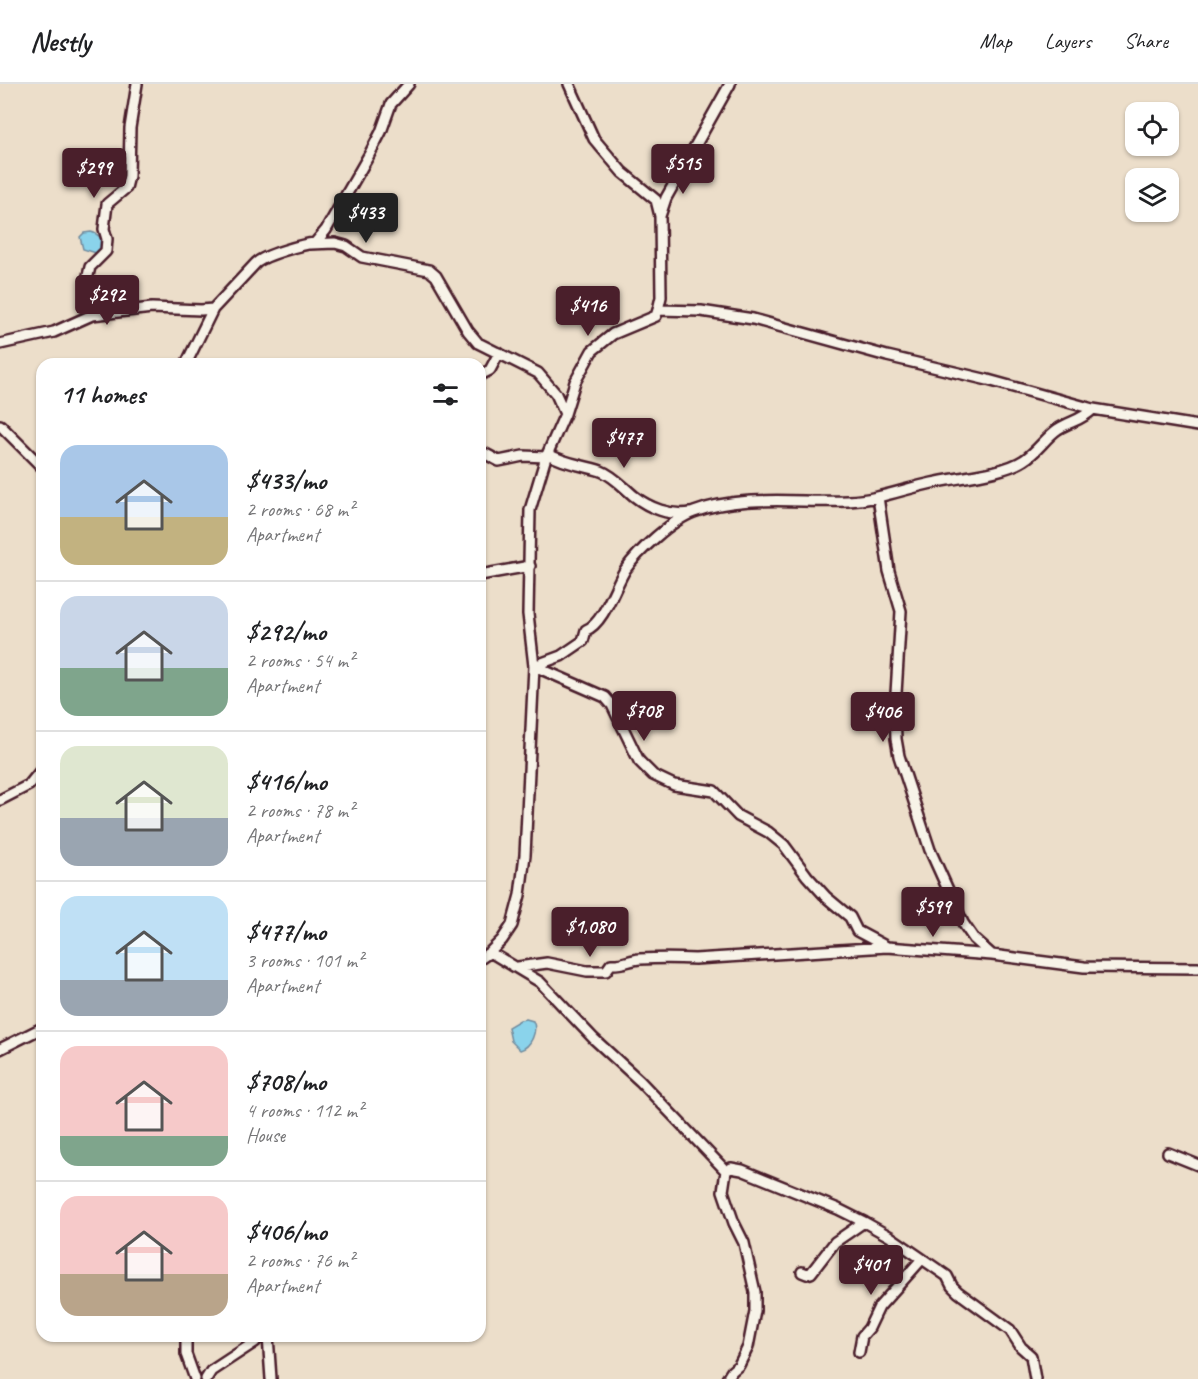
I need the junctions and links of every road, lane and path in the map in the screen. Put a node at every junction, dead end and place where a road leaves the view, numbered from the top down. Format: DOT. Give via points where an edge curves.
graph roads {
  1 [pos="137,84"];
  2 [pos="409,84"];
  3 [pos="569,84"];
  4 [pos="730,84"];
  5 [pos="660,216"];
  6 [pos="304,244"];
  7 [pos="213,309"];
  8 [pos="658,310"];
  9 [pos="92,315"];
  10 [pos="0,344"];
  11 [pos="499,353"];
  12 [pos="189,358"];
  13 [pos="486,372"];
  14 [pos="1093,409"];
  15 [pos="565,414"];
  16 [pos="0,425"];
  17 [pos="1198,426"];
  18 [pos="486,454"];
  19 [pos="547,455"];
  20 [pos="36,461"];
  21 [pos="878,497"];
  22 [pos="692,512"];
  23 [pos="530,566"];
  24 [pos="486,574"];
  25 [pos="534,666"];
  26 [pos="36,776"];
  27 [pos="0,800"];
  28 [pos="887,947"];
  29 [pos="490,952"];
  30 [pos="486,954"];
  31 [pos="992,955"];
  32 [pos="518,967"];
  33 [pos="1198,968"];
  34 [pos="36,1031"];
  35 [pos="0,1049"];
  36 [pos="1168,1153"];
  37 [pos="1198,1165"];
  38 [pos="726,1171"];
  39 [pos="864,1222"];
  40 [pos="922,1259"];
  41 [pos="802,1272"];
  42 [pos="186,1342"];
  43 [pos="255,1342"];
  44 [pos="268,1342"];
  45 [pos="860,1352"];
  46 [pos="195,1379"];
  47 [pos="206,1379"];
  48 [pos="271,1379"];
  49 [pos="727,1379"];
  50 [pos="1035,1379"];
  1 -- 9 [label="street" via="126,188 107,204 106,251 90,267 87,280"];
  2 -- 6 [label="street" via="391,104 381,132 326,230 315,243"];
  3 -- 5 [label="street" via="594,140 622,172 656,200"];
  4 -- 5 [label="street" via="666,198"];
  5 -- 8 [label="street"];
  6 -- 7 [label="street" via="262,257"];
  6 -- 11 [label="street" via="335,243 362,257 429,270 468,332 478,343"];
  7 -- 9 [label="street" via="152,308"];
  7 -- 12 [label="street"];
  8 -- 14 [label="street" via="701,311 753,319"];
  8 -- 15 [label="street" via="656,316 613,334 592,351 575,382"];
  9 -- 10 [label="street" via="54,332"];
  11 -- 13 [label="street"];
  11 -- 15 [label="street" via="538,373 556,394"];
  14 -- 17 [label="street"];
  14 -- 21 [label="street" via="1084,418 1058,429 1016,463"];
  15 -- 19 [label="street"];
  16 -- 20 [label="street"];
  18 -- 19 [label="street" via="499,461"];
  19 -- 22 [label="street" via="602,471 654,507 680,514"];
  19 -- 23 [label="street" via="530,510"];
  21 -- 22 [label="street" via="748,502"];
  21 -- 31 [label="street" via="889,571 901,611 895,710 899,756 930,850 963,923"];
  22 -- 25 [label="street" via="633,561 599,618 586,630 583,642"];
  23 -- 24 [label="street"];
  23 -- 25 [label="street" via="528,614"];
  25 -- 28 [label="street" via="605,697 645,769 674,785 714,791 738,816 784,845 826,897 850,917 856,931"];
  25 -- 29 [label="street" via="520,896 512,925"];
  26 -- 27 [label="street" via="29,785"];
  28 -- 31 [label="street"];
  28 -- 32 [label="street" via="695,959 664,957 611,964 606,971 547,963"];
  29 -- 30 [label="street"];
  29 -- 32 [label="street"];
  31 -- 33 [label="street" via="1084,967"];
  32 -- 38 [label="street" via="540,982"];
  34 -- 35 [label="street"];
  36 -- 37 [label="street"];
  38 -- 39 [label="street" via="742,1170"];
  38 -- 49 [label="street" via="723,1191 744,1243 755,1292 748,1347"];
  39 -- 40 [label="street"];
  39 -- 41 [label="street" via="835,1242 811,1273"];
  40 -- 45 [label="street" via="879,1306 862,1336"];
  40 -- 50 [label="street" via="947,1276 958,1292 1010,1330 1031,1356"];
  42 -- 46 [label="street"];
  43 -- 47 [label="street" via="211,1371"];
  44 -- 48 [label="street"];
}
